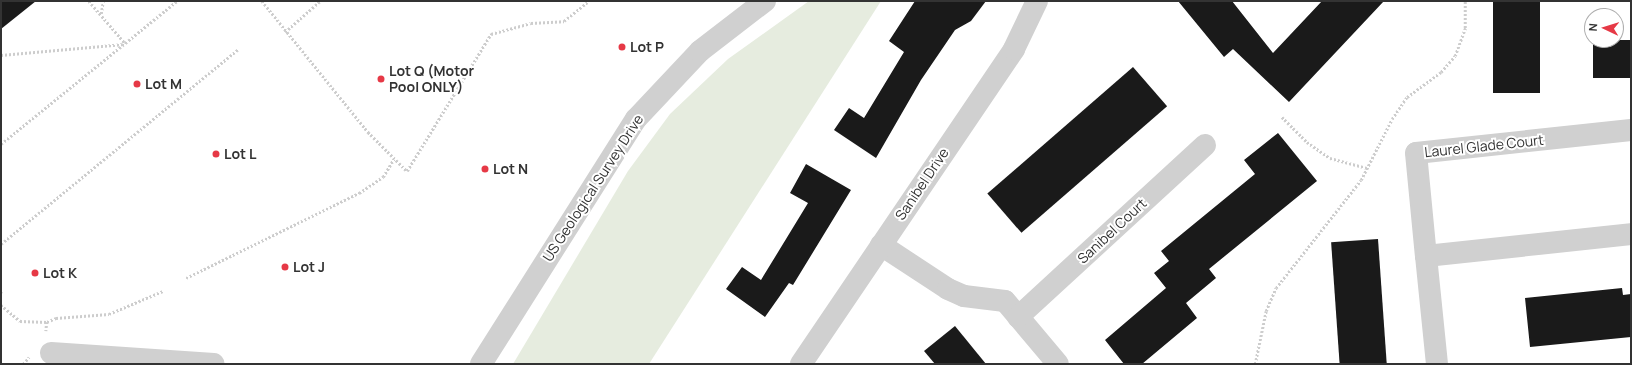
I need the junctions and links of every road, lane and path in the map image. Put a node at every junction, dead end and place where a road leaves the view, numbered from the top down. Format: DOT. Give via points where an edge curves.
graph roads {
  1 [pos="89,1"];
  2 [pos="103,1"];
  3 [pos="177,1"];
  4 [pos="262,1"];
  5 [pos="320,1"];
  6 [pos="589,1"];
  7 [pos="765,1"];
  8 [pos="1037,1"];
  9 [pos="1465,1"];
  10 [pos="101,15"];
  11 [pos="285,32"];
  12 [pos="125,44"];
  13 [pos="238,49"];
  14 [pos="1,55"];
  15 [pos="1282,117"];
  16 [pos="1631,130"];
  17 [pos="1,144"];
  18 [pos="1205,145"];
  19 [pos="394,158"];
  20 [pos="1367,168"];
  21 [pos="1631,234"];
  22 [pos="1,244"];
  23 [pos="881,245"];
  24 [pos="1426,256"];
  25 [pos="186,278"];
  26 [pos="163,291"];
  27 [pos="1,305"];
  28 [pos="1018,317"];
  29 [pos="47,322"];
  30 [pos="43,347"];
  31 [pos="24,364"];
  32 [pos="214,364"];
  33 [pos="481,364"];
  34 [pos="801,364"];
  35 [pos="1058,364"];
  36 [pos="1255,364"];
  37 [pos="1437,364"];
  1 -- 10 [label="path"];
  2 -- 10 [label="path"];
  3 -- 12 [label="path"];
  4 -- 11 [label="path"];
  5 -- 11 [label="path"];
  6 -- 19 [label="path" via="564,22 531,23 491,34 407,171"];
  7 -- 33 [label="street, US Geological Survey Drive" via="700,51 636,119"];
  8 -- 23 [label="street, Sanibel Drive" via="1014,49"];
  9 -- 20 [label="path" via="1463,39 1455,56 1441,72 1407,97"];
  10 -- 12 [label="path"];
  11 -- 19 [label="path" via="368,132"];
  12 -- 14 [label="path"];
  12 -- 17 [label="path"];
  13 -- 22 [label="path"];
  15 -- 20 [label="path" via="1307,142 1330,158"];
  16 -- 24 [label="street, Laurel Glade Court" via="1416,153"];
  18 -- 28 [label="street, Sanibel Court"];
  19 -- 25 [label="path" via="383,177 359,192"];
  20 -- 36 [label="path" via="1353,191 1276,288 1266,311"];
  21 -- 24 [label="street"];
  23 -- 28 [label="street" via="948,290 964,296 1004,302"];
  23 -- 34 [label="street, Sanibel Drive"];
  24 -- 37 [label="street, Laurel Glade Court"];
  26 -- 29 [label="path" via="109,314 56,318"];
  27 -- 29 [label="path" via="20,321"];
  28 -- 35 [label="street"];
  29 -- 30 [label="path"];
  30 -- 31 [label="path"];
  30 -- 32 [label="street"];
}
